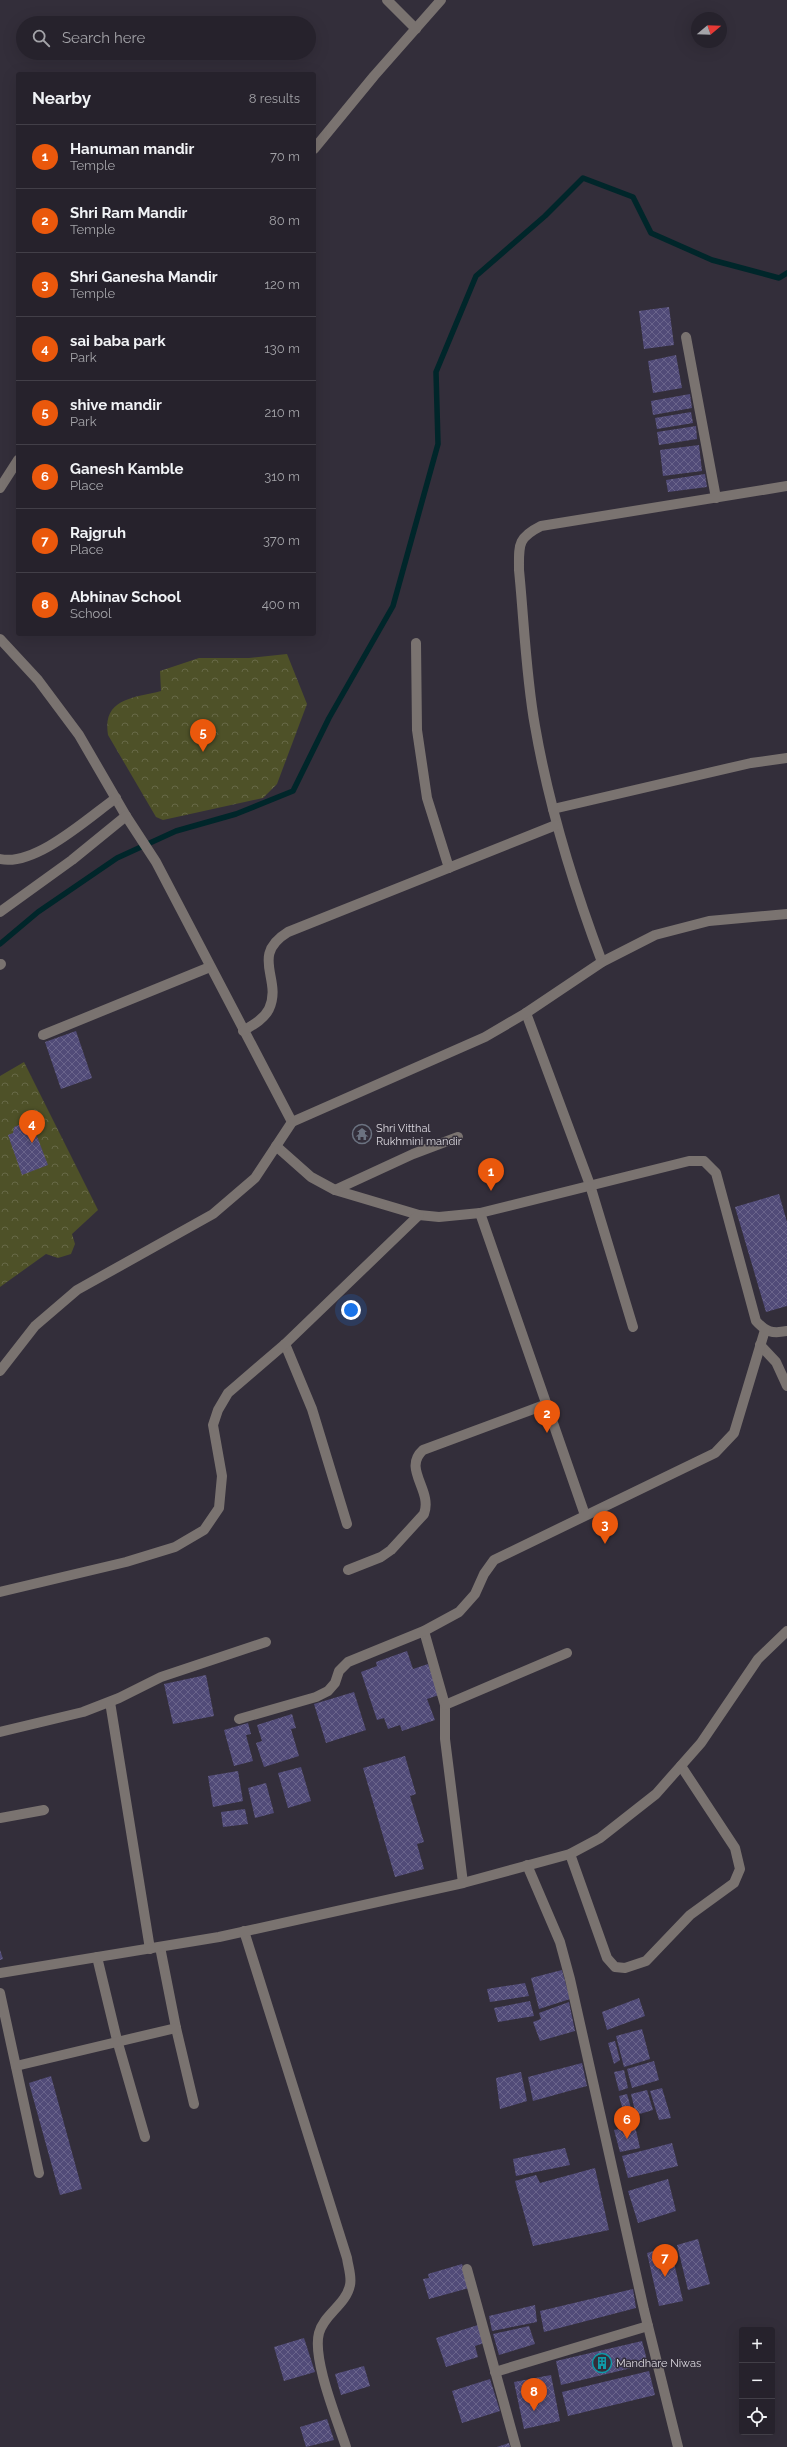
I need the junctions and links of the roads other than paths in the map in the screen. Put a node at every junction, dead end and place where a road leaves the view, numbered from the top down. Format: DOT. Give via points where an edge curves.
graph roads {
  1 [pos="387,0"];
  2 [pos="441,0"];
  3 [pos="416,29"];
  4 [pos="316,147"];
  5 [pos="686,337"];
  6 [pos="16,463"];
  7 [pos="787,486"];
  8 [pos="0,488"];
  9 [pos="716,498"];
  10 [pos="0,639"];
  11 [pos="416,643"];
  12 [pos="787,758"];
  13 [pos="116,798"];
  14 [pos="553,809"];
  15 [pos="126,816"];
  16 [pos="556,825"];
  17 [pos="0,859"];
  18 [pos="449,868"];
  19 [pos="0,912"];
  20 [pos="787,914"];
  21 [pos="602,962"];
  22 [pos="210,967"];
  23 [pos="526,1013"];
  24 [pos="244,1031"];
  25 [pos="43,1035"];
  26 [pos="292,1122"];
  27 [pos="458,1137"];
  28 [pos="276,1146"];
  29 [pos="590,1185"];
  30 [pos="336,1190"];
  31 [pos="480,1213"];
  32 [pos="419,1215"];
  33 [pos="633,1327"];
  34 [pos="765,1330"];
  35 [pos="787,1330"];
  36 [pos="285,1344"];
  37 [pos="760,1345"];
  38 [pos="0,1372"];
  39 [pos="787,1386"];
  40 [pos="547,1404"];
  41 [pos="585,1515"];
  42 [pos="347,1524"];
  43 [pos="348,1570"];
  44 [pos="0,1592"];
  45 [pos="424,1631"];
  46 [pos="787,1631"];
  47 [pos="266,1642"];
  48 [pos="567,1653"];
  49 [pos="110,1702"];
  50 [pos="445,1705"];
  51 [pos="239,1719"];
  52 [pos="0,1732"];
  53 [pos="681,1766"];
  54 [pos="44,1810"];
  55 [pos="0,1818"];
  56 [pos="570,1854"];
  57 [pos="527,1865"];
  58 [pos="463,1883"];
  59 [pos="244,1931"];
  60 [pos="160,1947"];
  61 [pos="150,1949"];
  62 [pos="97,1957"];
  63 [pos="0,1973"];
  64 [pos="0,1993"];
  65 [pos="176,2028"];
  66 [pos="117,2040"];
  67 [pos="16,2066"];
  68 [pos="194,2104"];
  69 [pos="145,2137"];
  70 [pos="39,2173"];
  71 [pos="467,2269"];
  72 [pos="648,2326"];
  73 [pos="495,2372"];
  74 [pos="346,2447"];
  75 [pos="516,2447"];
  76 [pos="678,2447"];
  1 -- 3 [label="street"];
  2 -- 3 [label="street"];
  3 -- 4 [label="street"];
  5 -- 9 [label="street"];
  6 -- 8 [label="street"];
  7 -- 9 [label="street"];
  9 -- 14 [label="street" via="541,526 526,533 519,546 519,570 534,725"];
  10 -- 13 [label="street" via="38,680 79,734"];
  11 -- 18 [label="street" via="419,745 427,798"];
  12 -- 14 [label="street" via="751,763"];
  13 -- 15 [label="street"];
  13 -- 17 [label="street" via="36,854 10,861"];
  14 -- 16 [label="street"];
  15 -- 19 [label="street" via="72,860"];
  15 -- 22 [label="street" via="156,862"];
  16 -- 18 [label="street"];
  16 -- 21 [label="street" via="576,894"];
  18 -- 24 [label="street" via="288,932 275,940 268,954 272,998 269,1009 260,1020"];
  20 -- 21 [label="street" via="709,921 655,935"];
  21 -- 23 [label="street"];
  22 -- 24 [label="street"];
  22 -- 25 [label="street"];
  23 -- 26 [label="street" via="485,1037"];
  23 -- 29 [label="street"];
  24 -- 26 [label="street"];
  26 -- 28 [label="street"];
  27 -- 30 [label="street" via="413,1154"];
  28 -- 30 [label="street" via="311,1177"];
  28 -- 38 [label="street" via="254,1178 214,1214 102,1275 56,1306 19,1344"];
  29 -- 31 [label="street"];
  29 -- 33 [label="street"];
  29 -- 34 [label="street" via="688,1161 704,1160 716,1173 756,1321"];
  30 -- 32 [label="street"];
  31 -- 32 [label="street" via="439,1217"];
  31 -- 40 [label="street"];
  32 -- 36 [label="street"];
  34 -- 35 [label="street" via="774,1334"];
  34 -- 37 [label="street"];
  36 -- 42 [label="street" via="312,1409"];
  36 -- 44 [label="street" via="228,1393 218,1410 213,1425 222,1476 222,1494 219,1508 204,1530 175,1547 126,1562"];
  37 -- 39 [label="street" via="776,1362"];
  37 -- 41 [label="street" via="734,1433 726,1443 699,1461"];
  40 -- 41 [label="street"];
  40 -- 43 [label="street" via="423,1450 416,1456 414,1464 425,1498 424,1514 381,1558"];
  41 -- 45 [label="street" via="494,1560 475,1594 459,1612"];
  45 -- 50 [label="street"];
  45 -- 51 [label="street" via="348,1662 339,1671 335,1683 328,1691 316,1697"];
  46 -- 53 [label="street" via="758,1659 701,1743"];
  47 -- 49 [label="street" via="161,1677"];
  48 -- 50 [label="street"];
  49 -- 52 [label="street" via="83,1712"];
  49 -- 61 [label="street"];
  50 -- 58 [label="street" via="445,1739"];
  53 -- 56 [label="street" via="656,1794 600,1838"];
  53 -- 56 [label="street" via="735,1848 740,1869 734,1883 690,1915 646,1961 625,1968 615,1967 607,1958"];
  54 -- 55 [label="street"];
  56 -- 57 [label="street"];
  57 -- 58 [label="street"];
  57 -- 72 [label="street" via="560,1942 570,1979"];
  58 -- 59 [label="street"];
  59 -- 60 [label="street"];
  59 -- 74 [label="street" via="347,2258 351,2284 344,2300 326,2319 319,2331 317,2344 319,2364"];
  60 -- 61 [label="street"];
  60 -- 65 [label="street"];
  61 -- 62 [label="street"];
  62 -- 63 [label="street"];
  62 -- 66 [label="street"];
  64 -- 67 [label="street"];
  65 -- 66 [label="street"];
  65 -- 68 [label="street"];
  66 -- 67 [label="street"];
  66 -- 69 [label="street"];
  67 -- 70 [label="street"];
  71 -- 73 [label="street"];
  72 -- 73 [label="street"];
  72 -- 76 [label="street"];
  73 -- 75 [label="street"];
}
